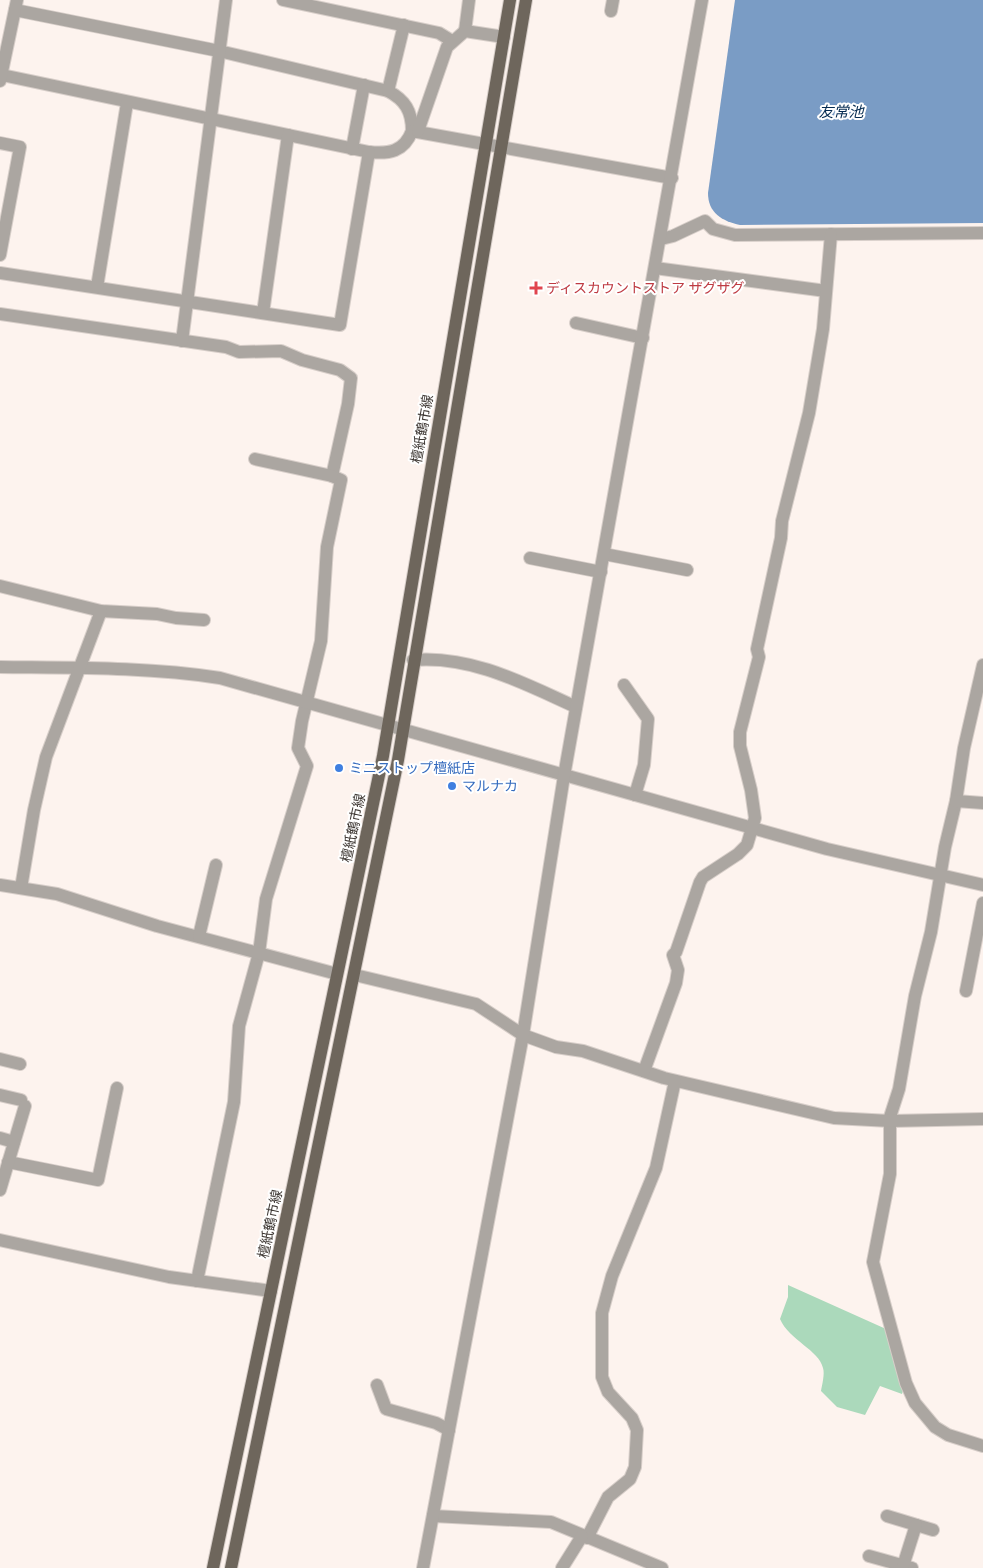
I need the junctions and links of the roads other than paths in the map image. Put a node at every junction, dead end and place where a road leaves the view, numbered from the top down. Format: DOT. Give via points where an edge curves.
graph roads {
  1 [pos="226,0"];
  2 [pos="283,0"];
  3 [pos="469,0"];
  4 [pos="510,0"];
  5 [pos="526,0"];
  6 [pos="702,0"];
  7 [pos="16,5"];
  8 [pos="404,25"];
  9 [pos="465,31"];
  10 [pos="504,37"];
  11 [pos="452,41"];
  12 [pos="219,51"];
  13 [pos="1,78"];
  14 [pos="364,85"];
  15 [pos="388,91"];
  16 [pos="127,102"];
  17 [pos="210,119"];
  18 [pos="415,131"];
  19 [pos="288,135"];
  20 [pos="0,143"];
  21 [pos="486,144"];
  22 [pos="502,147"];
  23 [pos="352,149"];
  24 [pos="369,152"];
  25 [pos="672,178"];
  26 [pos="983,233"];
  27 [pos="831,234"];
  28 [pos="661,239"];
  29 [pos="0,255"];
  30 [pos="656,268"];
  31 [pos="0,272"];
  32 [pos="97,288"];
  33 [pos="826,290"];
  34 [pos="188,300"];
  35 [pos="264,313"];
  36 [pos="0,314"];
  37 [pos="576,323"];
  38 [pos="643,338"];
  39 [pos="182,341"];
  40 [pos="255,459"];
  41 [pos="332,476"];
  42 [pos="604,554"];
  43 [pos="530,558"];
  44 [pos="688,570"];
  45 [pos="601,572"];
  46 [pos="0,586"];
  47 [pos="101,612"];
  48 [pos="204,620"];
  49 [pos="414,660"];
  50 [pos="983,665"];
  51 [pos="0,667"];
  52 [pos="79,668"];
  53 [pos="624,685"];
  54 [pos="307,702"];
  55 [pos="576,707"];
  56 [pos="387,725"];
  57 [pos="402,729"];
  58 [pos="564,776"];
  59 [pos="635,796"];
  60 [pos="956,801"];
  61 [pos="983,803"];
  62 [pos="752,827"];
  63 [pos="216,865"];
  64 [pos="940,877"];
  65 [pos="0,885"];
  66 [pos="983,885"];
  67 [pos="21,888"];
  68 [pos="983,903"];
  69 [pos="199,936"];
  70 [pos="259,953"];
  71 [pos="338,974"];
  72 [pos="355,975"];
  73 [pos="966,991"];
  74 [pos="523,1035"];
  75 [pos="1,1062"];
  76 [pos="20,1064"];
  77 [pos="644,1071"];
  78 [pos="675,1081"];
  79 [pos="117,1088"];
  80 [pos="0,1095"];
  81 [pos="983,1120"];
  82 [pos="890,1121"];
  83 [pos="0,1138"];
  84 [pos="14,1142"];
  85 [pos="8,1162"];
  86 [pos="0,1190"];
  87 [pos="0,1240"];
  88 [pos="197,1280"];
  89 [pos="271,1291"];
  90 [pos="377,1385"];
  91 [pos="449,1430"];
  92 [pos="983,1446"];
  93 [pos="433,1516"];
  94 [pos="887,1516"];
  95 [pos="916,1525"];
  96 [pos="933,1530"];
  97 [pos="584,1537"];
  98 [pos="868,1556"];
  99 [pos="908,1567"];
  100 [pos="213,1568"];
  101 [pos="231,1568"];
  102 [pos="423,1568"];
  103 [pos="562,1568"];
  104 [pos="662,1568"];
  1 -- 12 [label="street"];
  2 -- 8 [label="street"];
  3 -- 9 [label="street"];
  4 -- 10 [label="main road, 檀紙鶴市線"];
  5 -- 22 [label="main road"];
  6 -- 25 [label="street"];
  7 -- 12 [label="street"];
  7 -- 13 [label="street"];
  8 -- 11 [label="street" via="439,33"];
  8 -- 15 [label="street"];
  9 -- 10 [label="street"];
  9 -- 11 [label="street"];
  10 -- 21 [label="main road, 檀紙鶴市線"];
  11 -- 18 [label="street" via="442,56"];
  12 -- 14 [label="street"];
  12 -- 17 [label="street"];
  13 -- 16 [label="street"];
  14 -- 15 [label="street"];
  14 -- 23 [label="street"];
  15 -- 18 [label="street" via="408,107"];
  16 -- 17 [label="street"];
  16 -- 32 [label="street"];
  17 -- 19 [label="street"];
  17 -- 34 [label="street"];
  18 -- 21 [label="street"];
  18 -- 24 [label="street" via="396,150 387,154"];
  19 -- 23 [label="street"];
  19 -- 35 [label="street"];
  20 -- 29 [label="street" via="20,147"];
  21 -- 22 [label="street"];
  21 -- 56 [label="main road, 檀紙鶴市線"];
  22 -- 25 [label="street"];
  22 -- 49 [label="main road"];
  23 -- 24 [label="street"];
  24 -- 35 [label="street" via="340,325"];
  25 -- 28 [label="street"];
  26 -- 27 [label="street"];
  27 -- 28 [label="street" via="735,235 714,229 704,221"];
  27 -- 33 [label="street"];
  28 -- 30 [label="street"];
  30 -- 33 [label="street"];
  30 -- 38 [label="street"];
  31 -- 32 [label="street"];
  32 -- 34 [label="street"];
  33 -- 62 [label="street" via="809,413 782,522 757,649 759,657 740,732 755,818"];
  34 -- 35 [label="street"];
  34 -- 39 [label="street"];
  36 -- 39 [label="street"];
  37 -- 38 [label="street"];
  38 -- 42 [label="street"];
  39 -- 41 [label="street" via="239,352 281,351 340,370 351,378"];
  40 -- 41 [label="street"];
  41 -- 54 [label="street" via="341,480 327,547 321,641"];
  42 -- 44 [label="street"];
  42 -- 45 [label="street"];
  43 -- 45 [label="street"];
  45 -- 55 [label="street"];
  46 -- 47 [label="street"];
  47 -- 48 [label="street"];
  47 -- 52 [label="street"];
  49 -- 55 [label="street" via="491,669"];
  49 -- 57 [label="main road"];
  50 -- 60 [label="street"];
  51 -- 52 [label="street"];
  52 -- 54 [label="street" via="173,671 220,678"];
  52 -- 67 [label="street" via="46,757"];
  53 -- 59 [label="street" via="648,718 644,765"];
  54 -- 56 [label="street"];
  54 -- 70 [label="street" via="298,748 307,766 266,899"];
  55 -- 58 [label="street"];
  56 -- 57 [label="street"];
  56 -- 71 [label="main road, 檀紙鶴市線"];
  57 -- 58 [label="street"];
  57 -- 72 [label="main road"];
  58 -- 59 [label="street"];
  58 -- 74 [label="street"];
  59 -- 62 [label="street"];
  60 -- 61 [label="street"];
  60 -- 64 [label="street"];
  62 -- 64 [label="street"];
  62 -- 77 [label="street" via="738,854 712,870 700,882 673,956 678,970 676,983"];
  63 -- 69 [label="street"];
  64 -- 66 [label="street"];
  64 -- 82 [label="street"];
  65 -- 67 [label="street"];
  67 -- 69 [label="street" via="57,894"];
  68 -- 73 [label="street"];
  69 -- 70 [label="street"];
  70 -- 71 [label="street"];
  70 -- 88 [label="street" via="239,1026 234,1102"];
  71 -- 89 [label="main road, 檀紙鶴市線"];
  72 -- 74 [label="street" via="476,1004"];
  72 -- 101 [label="main road"];
  74 -- 77 [label="street" via="556,1047 583,1050"];
  74 -- 91 [label="street"];
  75 -- 76 [label="street"];
  77 -- 78 [label="street"];
  78 -- 82 [label="street" via="834,1118"];
  78 -- 97 [label="street" via="656,1168 612,1276 602,1313 602,1377 608,1392 632,1418 637,1430 635,1467 630,1479 608,1497"];
  79 -- 85 [label="street" via="98,1180"];
  80 -- 84 [label="street" via="23,1103"];
  81 -- 82 [label="street"];
  82 -- 92 [label="street" via="890,1174 874,1262 906,1383 915,1403 935,1427 948,1435"];
  83 -- 84 [label="street"];
  84 -- 85 [label="street"];
  85 -- 86 [label="street"];
  87 -- 88 [label="street"];
  88 -- 89 [label="street"];
  89 -- 100 [label="main road, 檀紙鶴市線"];
  90 -- 91 [label="street" via="386,1409 436,1423"];
  91 -- 93 [label="street"];
  93 -- 97 [label="street" via="551,1522"];
  93 -- 102 [label="street"];
  94 -- 95 [label="street"];
  95 -- 96 [label="street"];
  95 -- 99 [label="street"];
  97 -- 103 [label="street"];
  97 -- 104 [label="street"];
  98 -- 99 [label="street"];
}
